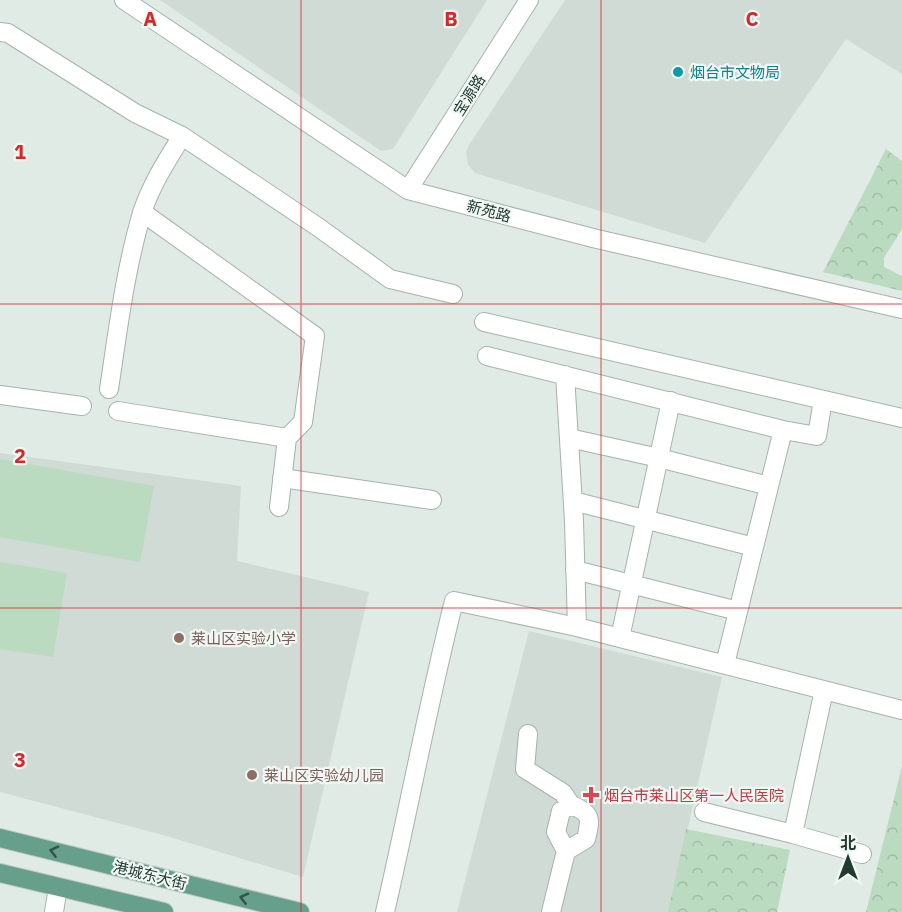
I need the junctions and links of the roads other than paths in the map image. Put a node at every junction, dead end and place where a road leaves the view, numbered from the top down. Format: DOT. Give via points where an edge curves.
graph roads {
  1 [pos="124,0"];
  2 [pos="529,0"];
  3 [pos="0,32"];
  4 [pos="182,136"];
  5 [pos="408,190"];
  6 [pos="142,212"];
  7 [pos="453,294"];
  8 [pos="902,309"];
  9 [pos="484,322"];
  10 [pos="487,356"];
  11 [pos="565,375"];
  12 [pos="109,389"];
  13 [pos="0,395"];
  14 [pos="823,400"];
  15 [pos="671,401"];
  16 [pos="82,406"];
  17 [pos="118,411"];
  18 [pos="902,418"];
  19 [pos="783,430"];
  20 [pos="287,438"];
  21 [pos="569,438"];
  22 [pos="659,458"];
  23 [pos="282,478"];
  24 [pos="769,486"];
  25 [pos="432,500"];
  26 [pos="573,501"];
  27 [pos="279,507"];
  28 [pos="647,520"];
  29 [pos="754,547"];
  30 [pos="575,570"];
  31 [pos="632,584"];
  32 [pos="738,610"];
  33 [pos="577,627"];
  34 [pos="620,638"];
  35 [pos="725,664"];
  36 [pos="824,690"];
  37 [pos="902,710"];
  38 [pos="528,734"];
  39 [pos="571,805"];
  40 [pos="704,812"];
  41 [pos="793,834"];
  42 [pos="0,838"];
  43 [pos="566,851"];
  44 [pos="862,854"];
  45 [pos="0,873"];
  46 [pos="58,887"];
  47 [pos="54,912"];
  48 [pos="164,912"];
  49 [pos="300,912"];
  50 [pos="385,912"];
  51 [pos="551,912"];
  1 -- 5 [label="street, 新苑路"];
  2 -- 5 [label="street, 宝源路"];
  3 -- 4 [label="street" via="8,33 135,114"];
  4 -- 6 [label="street"];
  4 -- 7 [label="street" via="390,279"];
  5 -- 8 [label="street, 新苑路" via="597,239"];
  6 -- 12 [label="street" via="123,294"];
  6 -- 20 [label="street" via="315,336 303,422"];
  9 -- 14 [label="street"];
  10 -- 11 [label="street"];
  11 -- 15 [label="street"];
  11 -- 21 [label="street"];
  13 -- 16 [label="street"];
  14 -- 18 [label="street"];
  14 -- 19 [label="street" via="817,436"];
  15 -- 19 [label="street"];
  15 -- 22 [label="street"];
  17 -- 20 [label="street"];
  19 -- 24 [label="street"];
  20 -- 23 [label="street"];
  21 -- 22 [label="street"];
  21 -- 26 [label="street"];
  22 -- 24 [label="street"];
  22 -- 28 [label="street"];
  23 -- 25 [label="street"];
  23 -- 27 [label="street"];
  24 -- 29 [label="street"];
  26 -- 28 [label="street"];
  26 -- 30 [label="street"];
  28 -- 29 [label="street"];
  28 -- 31 [label="street"];
  29 -- 32 [label="street"];
  30 -- 31 [label="street"];
  30 -- 33 [label="street"];
  31 -- 32 [label="street"];
  31 -- 34 [label="street"];
  32 -- 35 [label="street"];
  33 -- 34 [label="street"];
  33 -- 50 [label="street" via="454,600"];
  34 -- 35 [label="street"];
  35 -- 36 [label="street"];
  36 -- 37 [label="street"];
  36 -- 41 [label="street"];
  38 -- 39 [label="street" via="525,769 563,793"];
  39 -- 43 [label="street" via="561,811 556,831"];
  39 -- 43 [label="street" via="585,810 589,827 586,839"];
  40 -- 41 [label="street"];
  41 -- 44 [label="street"];
  49 -- 42 [label="main road, 港城东大街, one-way"];
  43 -- 51 [label="street"];
  45 -- 46 [label="main road"];
  46 -- 47 [label="street"];
  46 -- 48 [label="main road"];
}
